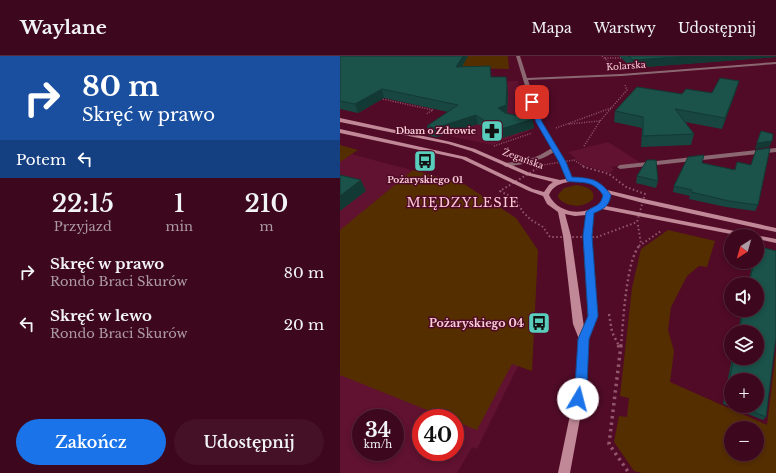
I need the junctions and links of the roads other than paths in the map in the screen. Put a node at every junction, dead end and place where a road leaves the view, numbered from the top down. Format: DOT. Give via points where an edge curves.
graph roads {
  1 [pos="518,56"];
  2 [pos="776,63"];
  3 [pos="525,79"];
  4 [pos="340,120"];
  5 [pos="340,131"];
  6 [pos="554,149"];
  7 [pos="776,150"];
  8 [pos="506,165"];
  9 [pos="620,167"];
  10 [pos="569,179"];
  11 [pos="560,182"];
  12 [pos="605,191"];
  13 [pos="546,195"];
  14 [pos="602,207"];
  15 [pos="561,211"];
  16 [pos="590,212"];
  17 [pos="724,230"];
  18 [pos="776,230"];
  19 [pos="764,238"];
  20 [pos="776,241"];
  21 [pos="584,339"];
  22 [pos="564,473"];
  1 -- 3 [label="street"];
  2 -- 3 [label="street, Kolarska" via="621,75"];
  3 -- 6 [label="street" via="539,122"];
  4 -- 8 [label="street, Żegańska" via="449,143"];
  5 -- 13 [label="street" via="464,158"];
  6 -- 8 [label="street" via="538,160"];
  6 -- 10 [label="street" via="563,162"];
  7 -- 9 [label="street"];
  8 -- 11 [label="street, Żegańska"];
  10 -- 11 [label="street"];
  10 -- 12 [label="street" via="594,182"];
  11 -- 13 [label="street" via="550,187"];
  12 -- 14 [label="street" via="607,199"];
  12 -- 18 [label="street"];
  13 -- 15 [label="street" via="550,204"];
  14 -- 16 [label="street"];
  14 -- 17 [label="street"];
  15 -- 16 [label="street" via="575,214"];
  15 -- 21 [label="street" via="567,236 578,324"];
  16 -- 21 [label="street" via="587,236 593,316"];
  19 -- 20 [label="street"];
  21 -- 22 [label="street" via="581,386"];
}
